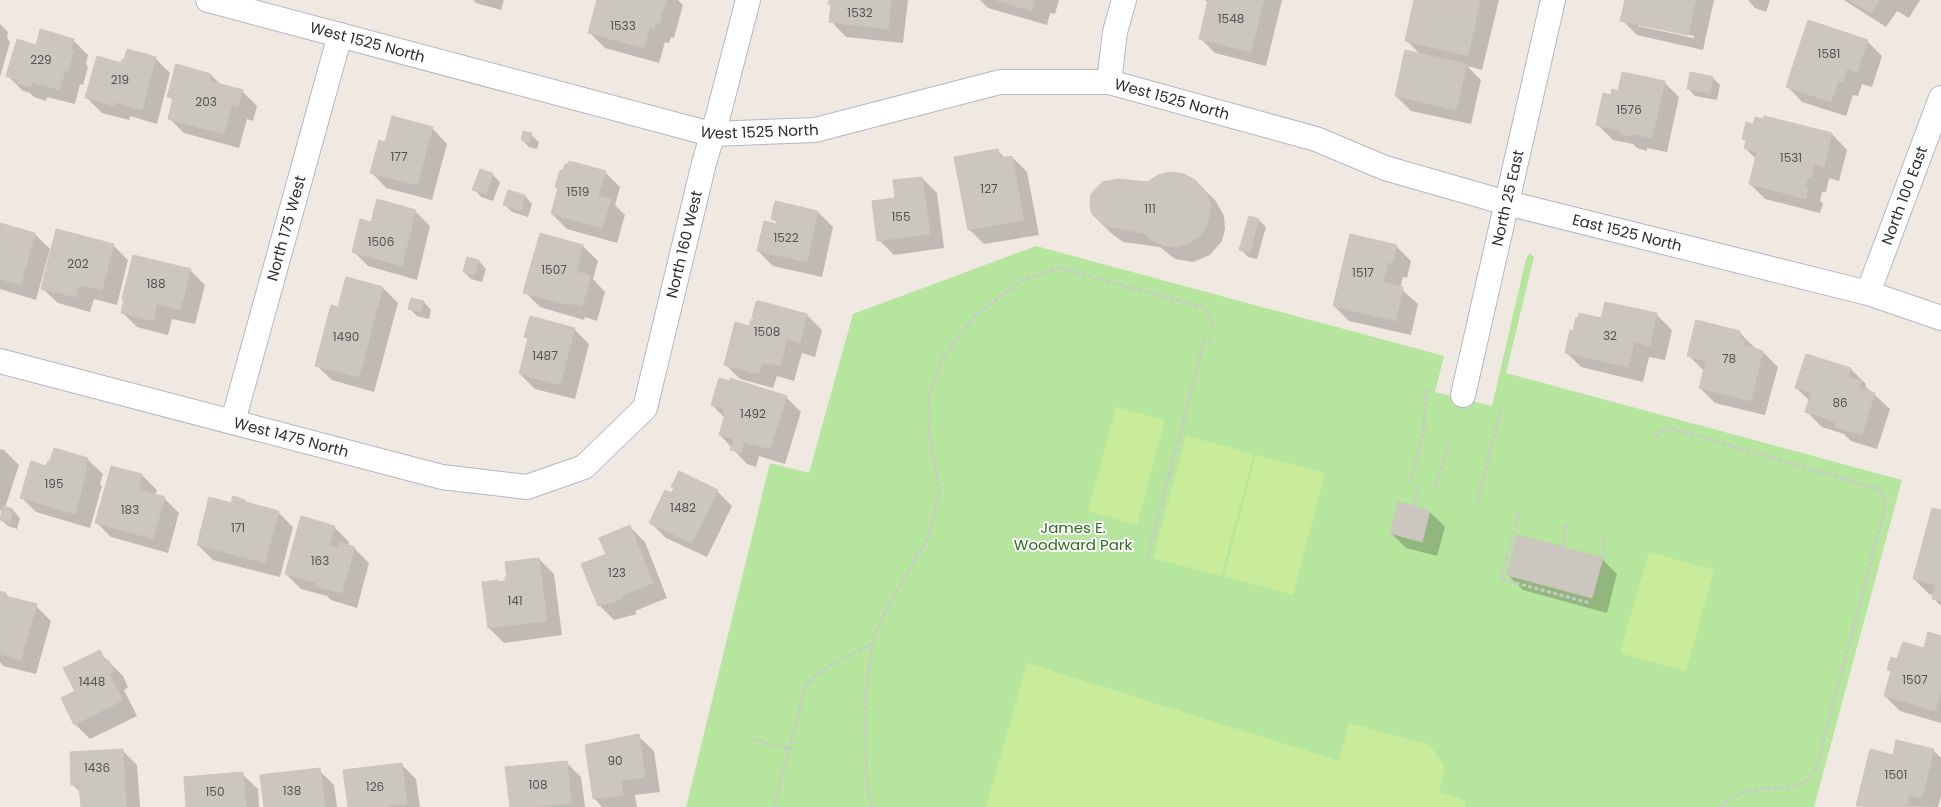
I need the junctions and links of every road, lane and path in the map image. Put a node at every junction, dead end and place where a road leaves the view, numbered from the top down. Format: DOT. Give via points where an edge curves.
graph roads {
  1 [pos="208,0"];
  2 [pos="748,0"];
  3 [pos="1124,0"];
  4 [pos="1553,0"];
  5 [pos="340,35"];
  6 [pos="1110,82"];
  7 [pos="1941,98"];
  8 [pos="711,134"];
  9 [pos="1316,138"];
  10 [pos="1508,202"];
  11 [pos="1868,293"];
  12 [pos="1941,318"];
  13 [pos="1214,329"];
  14 [pos="1211,342"];
  15 [pos="0,360"];
  16 [pos="1427,388"];
  17 [pos="1463,395"];
  18 [pos="1502,406"];
  19 [pos="233,421"];
  20 [pos="1655,438"];
  21 [pos="1450,443"];
  22 [pos="584,467"];
  23 [pos="1410,482"];
  24 [pos="1418,485"];
  25 [pos="1435,489"];
  26 [pos="1478,501"];
  27 [pos="1413,506"];
  28 [pos="1519,512"];
  29 [pos="1566,524"];
  30 [pos="1605,535"];
  31 [pos="1563,548"];
  32 [pos="1148,557"];
  33 [pos="1602,558"];
  34 [pos="1590,603"];
  35 [pos="872,643"];
  36 [pos="752,739"];
  37 [pos="789,749"];
  38 [pos="774,807"];
  39 [pos="872,807"];
  40 [pos="1719,807"];
  1 -- 5 [label="street, West 1525 North"];
  2 -- 8 [label="street, North 160 West"];
  3 -- 6 [label="street" via="1115,32"];
  4 -- 10 [label="street, North 25 East"];
  5 -- 8 [label="street, West 1525 North"];
  5 -- 19 [label="street, North 175 West"];
  6 -- 8 [label="street, West 1525 North" via="1000,82 815,130"];
  6 -- 9 [label="street, West 1525 North"];
  7 -- 11 [label="street, North 100 East"];
  8 -- 22 [label="street, North 160 West" via="646,408"];
  9 -- 10 [label="street, East 1525 North" via="1385,168"];
  10 -- 11 [label="street, East 1525 North"];
  10 -- 17 [label="street, North 25 East"];
  11 -- 12 [label="street, East 1525 North"];
  13 -- 35 [label="path" via="1206,308 1059,268 1022,280 974,317 944,356 929,393 929,430 938,492 929,536 886,610"];
  14 -- 32 [label="path" via="1204,341"];
  15 -- 19 [label="street, West 1475 North"];
  16 -- 23 [label="path" via="1423,435"];
  18 -- 26 [label="path"];
  19 -- 22 [label="street, West 1475 North" via="452,478 527,487"];
  20 -- 40 [label="path" via="1664,429 1673,429 1879,489 1886,504 1816,769 1807,781 1791,787 1751,790 1730,798"];
  21 -- 25 [label="path"];
  24 -- 27 [label="path"];
  28 -- 34 [label="path" via="1501,578"];
  29 -- 31 [label="path"];
  30 -- 33 [label="path"];
  35 -- 37 [label="path" via="809,681"];
  35 -- 39 [label="path" via="865,704 867,787"];
  36 -- 37 [label="path"];
  37 -- 38 [label="path"];
}
